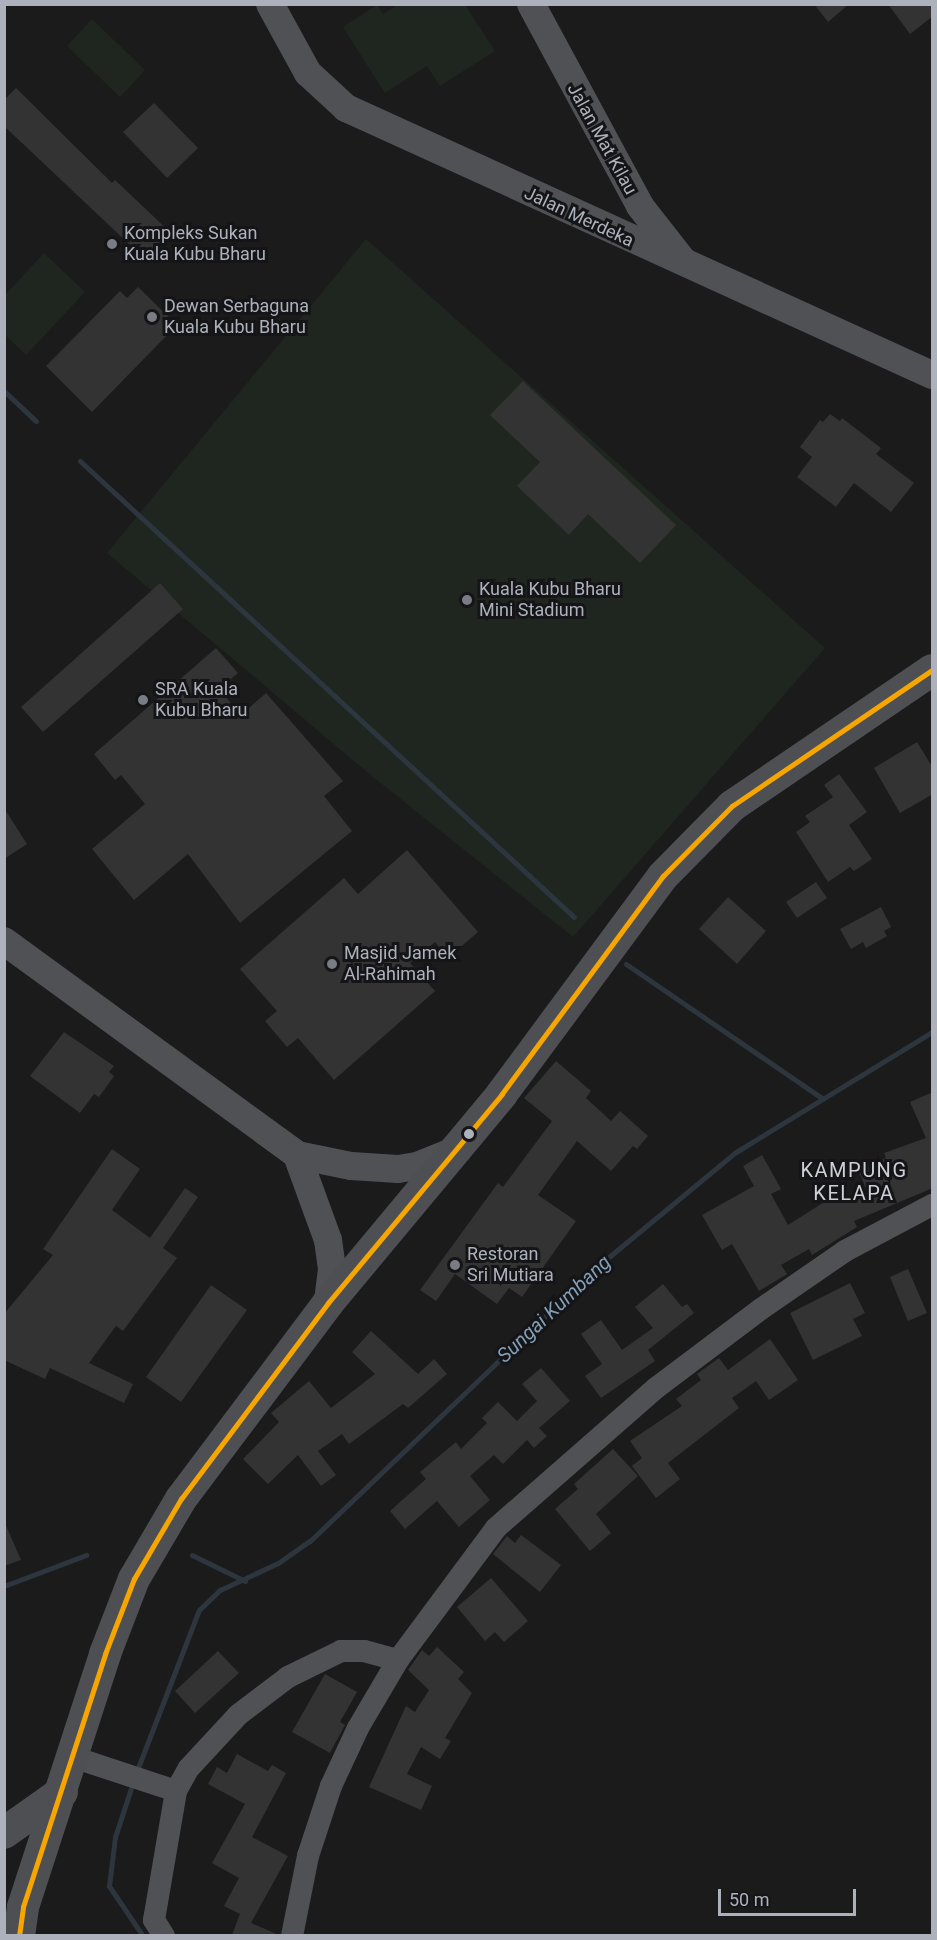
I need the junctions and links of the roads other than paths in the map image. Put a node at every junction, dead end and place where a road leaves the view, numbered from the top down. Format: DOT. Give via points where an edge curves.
graph roads {
  1 [pos="270,4"];
  2 [pos="531,4"];
  3 [pos="640,206"];
  4 [pos="625,239"];
  5 [pos="686,265"];
  6 [pos="933,375"];
  7 [pos="933,670"];
  8 [pos="4,941"];
  9 [pos="459,1149"];
  10 [pos="297,1155"];
  11 [pos="933,1205"];
  12 [pos="328,1303"];
  13 [pos="398,1660"];
  14 [pos="73,1756"];
  15 [pos="176,1791"];
  16 [pos="62,1792"];
  17 [pos="49,1830"];
  18 [pos="4,1833"];
  19 [pos="4,1839"];
  20 [pos="19,1935"];
  21 [pos="165,1935"];
  22 [pos="292,1935"];
  1 -- 4 [label="street, Jalan Merdeka" via="308,73 346,108"];
  2 -- 3 [label="street, Jalan Mat Kilau"];
  3 -- 4 [label="street"];
  3 -- 5 [label="street, Jalan Mat Kilau"];
  4 -- 5 [label="street, Jalan Merdeka"];
  5 -- 6 [label="street, Jalan Merdeka"];
  7 -- 9 [label="main road" via="732,806 685,852"];
  8 -- 10 [label="street"];
  9 -- 10 [label="street" via="417,1166 398,1169 351,1166"];
  9 -- 12 [label="main road"];
  10 -- 12 [label="street" via="328,1240 332,1269"];
  11 -- 13 [label="street" via="845,1251 657,1388 496,1528"];
  12 -- 14 [label="main road" via="181,1499 140,1569 105,1654"];
  13 -- 15 [label="street" via="341,1651 288,1677 216,1737 189,1768"];
  13 -- 22 [label="street" via="331,1786 308,1856"];
  14 -- 15 [label="street"];
  14 -- 16 [label="main road"];
  15 -- 21 [label="street" via="154,1920"];
  16 -- 17 [label="main road"];
  16 -- 18 [label="main road"];
  17 -- 19 [label="street"];
  17 -- 20 [label="main road" via="23,1907"];
}
